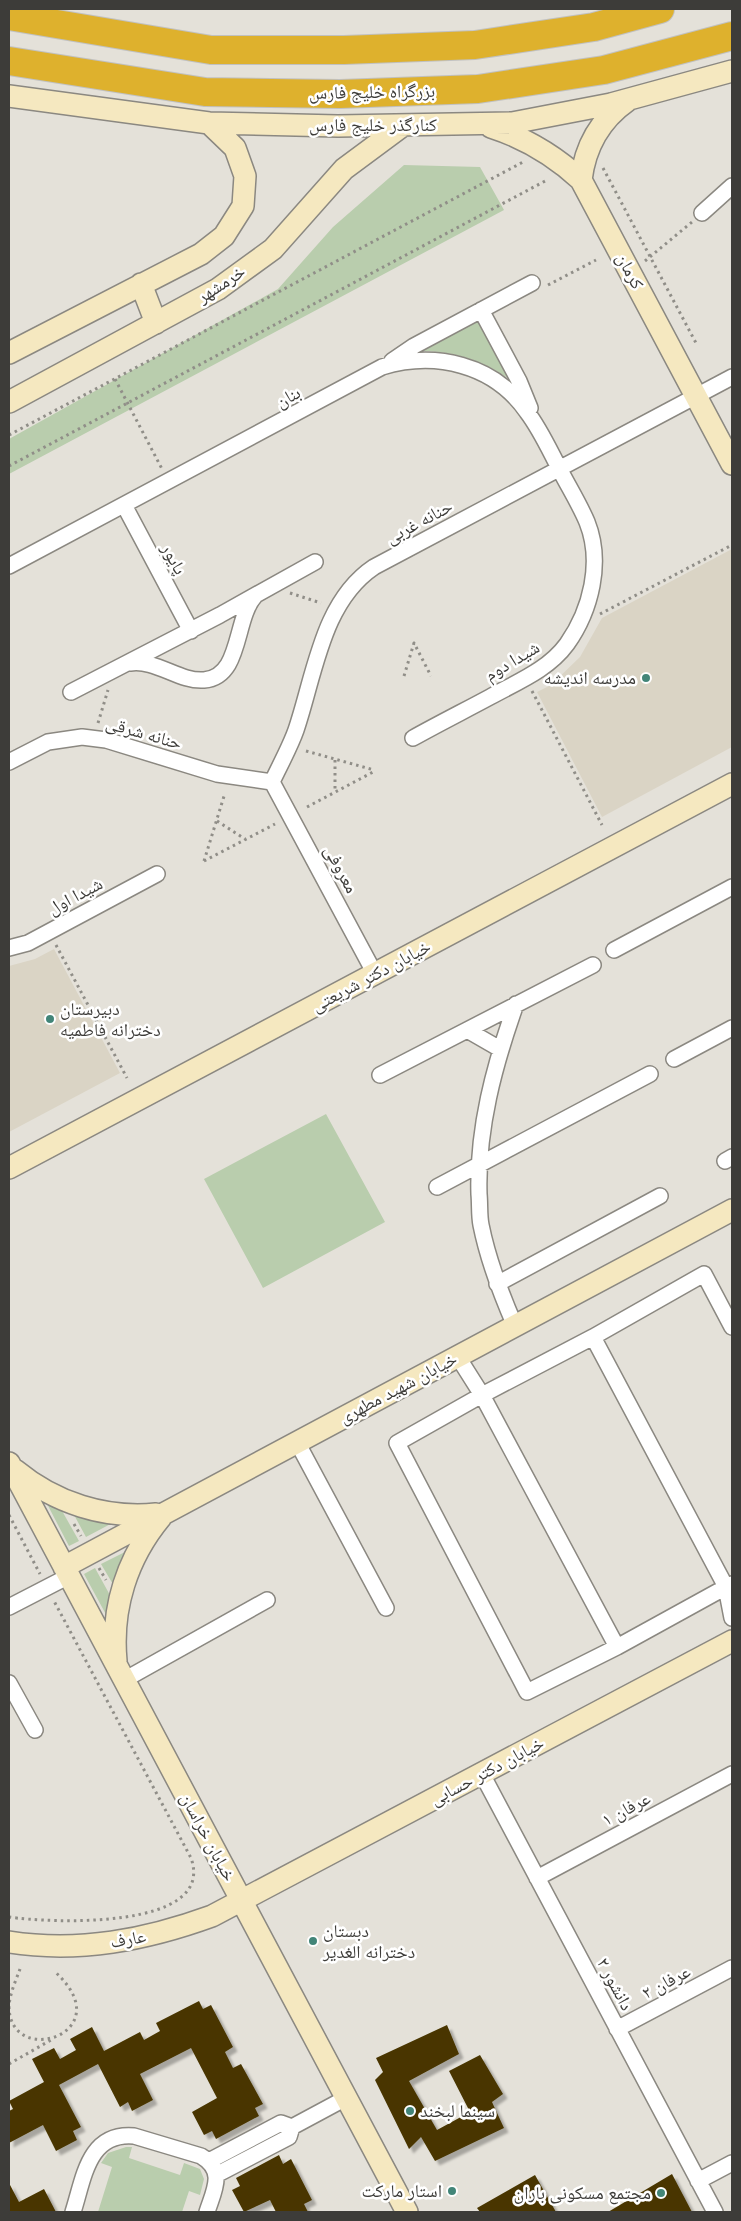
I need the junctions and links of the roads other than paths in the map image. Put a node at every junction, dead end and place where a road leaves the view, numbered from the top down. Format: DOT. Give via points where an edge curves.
graph roads {
  1 [pos="660,9"];
  2 [pos="9,16"];
  3 [pos="732,36"];
  4 [pos="9,61"];
  5 [pos="732,72"];
  6 [pos="9,96"];
  7 [pos="629,99"];
  8 [pos="209,123"];
  9 [pos="482,124"];
  10 [pos="402,126"];
  11 [pos="581,180"];
  12 [pos="732,186"];
  13 [pos="702,213"];
  14 [pos="532,283"];
  15 [pos="141,284"];
  16 [pos="481,310"];
  17 [pos="156,323"];
  18 [pos="9,353"];
  19 [pos="382,367"];
  20 [pos="732,377"];
  21 [pos="696,396"];
  22 [pos="9,402"];
  23 [pos="539,430"];
  24 [pos="732,464"];
  25 [pos="559,469"];
  26 [pos="124,505"];
  27 [pos="314,562"];
  28 [pos="9,566"];
  29 [pos="258,593"];
  30 [pos="220,615"];
  31 [pos="242,621"];
  32 [pos="191,631"];
  33 [pos="164,645"];
  34 [pos="124,664"];
  35 [pos="156,666"];
  36 [pos="71,692"];
  37 [pos="413,738"];
  38 [pos="9,762"];
  39 [pos="272,782"];
  40 [pos="732,784"];
  41 [pos="157,874"];
  42 [pos="732,887"];
  43 [pos="9,948"];
  44 [pos="614,950"];
  45 [pos="593,965"];
  46 [pos="375,974"];
  47 [pos="516,1004"];
  48 [pos="732,1028"];
  49 [pos="467,1030"];
  50 [pos="500,1049"];
  51 [pos="674,1059"];
  52 [pos="650,1074"];
  53 [pos="380,1075"];
  54 [pos="478,1164"];
  55 [pos="9,1168"];
  56 [pos="437,1186"];
  57 [pos="660,1196"];
  58 [pos="732,1210"];
  59 [pos="497,1284"];
  60 [pos="515,1326"];
  61 [pos="732,1327"];
  62 [pos="593,1337"];
  63 [pos="458,1357"];
  64 [pos="482,1395"];
  65 [pos="297,1442"];
  66 [pos="10,1465"];
  67 [pos="164,1513"];
  68 [pos="67,1571"];
  69 [pos="729,1586"];
  70 [pos="267,1600"];
  71 [pos="9,1607"];
  72 [pos="386,1608"];
  73 [pos="732,1618"];
  74 [pos="732,1641"];
  75 [pos="617,1647"];
  76 [pos="121,1673"];
  77 [pos="9,1683"];
  78 [pos="35,1730"];
  79 [pos="482,1774"];
  80 [pos="732,1774"];
  81 [pos="537,1878"];
  82 [pos="242,1902"];
  83 [pos="9,1942"];
  84 [pos="732,1968"];
  85 [pos="618,2029"];
  86 [pos="346,2098"];
  87 [pos="292,2126"];
  88 [pos="209,2161"];
  89 [pos="732,2163"];
  90 [pos="216,2175"];
  91 [pos="698,2181"];
  92 [pos="73,2212"];
  93 [pos="206,2212"];
  94 [pos="407,2212"];
  95 [pos="715,2212"];
  1 -- 2 [label="highway" via="594,27 475,45 344,50 211,50"];
  3 -- 4 [label="highway, بزرگراه خلیج فارس" via="604,70 468,90 340,94 205,92"];
  5 -- 7 [label="street, کنارگذر خلیج فارس"];
  6 -- 8 [label="street, کنارگذر خلیج فارس"];
  7 -- 9 [label="street, کنارگذر خلیج فارس" via="512,123"];
  7 -- 11 [label="street" via="598,130 586,155"];
  8 -- 10 [label="street, کنارگذر خلیج فارس"];
  8 -- 15 [label="street, خرمشهر" via="234,148 244,176 243,206 224,236"];
  9 -- 10 [label="street, کنارگذر خلیج فارس"];
  9 -- 11 [label="street, کرمان" via="525,141"];
  10 -- 17 [label="street, خرمشهر" via="344,169 273,249 218,289"];
  11 -- 21 [label="street, کرمان"];
  12 -- 13 [label="street"];
  14 -- 16 [label="street"];
  15 -- 17 [label="street"];
  15 -- 18 [label="street, خرمشهر"];
  16 -- 19 [label="street"];
  16 -- 23 [label="street" via="519,381"];
  17 -- 22 [label="street, خرمشهر"];
  19 -- 23 [label="street, بنان" via="399,362 431,360 478,371 517,399"];
  19 -- 26 [label="street, بنان"];
  20 -- 21 [label="street, حنانه غربی"];
  21 -- 24 [label="street, کرمان"];
  21 -- 25 [label="street, حنانه غربی"];
  23 -- 25 [label="street, بنان"];
  25 -- 37 [label="street, شیدا دوم" via="587,522 594,555 588,603 575,632 566,646 542,669"];
  25 -- 39 [label="street, حنانه غربی" via="374,567 352,586 330,621 296,732"];
  26 -- 28 [label="street, بنان"];
  26 -- 32 [label="street, پایور"];
  27 -- 29 [label="street"];
  29 -- 30 [label="street"];
  29 -- 31 [label="street"];
  30 -- 31 [label="street" via="232,614"];
  30 -- 32 [label="street"];
  31 -- 35 [label="street" via="231,661 216,676 196,680"];
  32 -- 33 [label="street"];
  33 -- 34 [label="street"];
  33 -- 35 [label="street" via="156,654"];
  34 -- 35 [label="street"];
  34 -- 36 [label="street"];
  38 -- 39 [label="street, حنانه شرقی" via="48,742 82,737 106,740 217,774"];
  39 -- 46 [label="street, معروفی"];
  40 -- 46 [label="street, خیابان دکتر شریعتی"];
  41 -- 43 [label="street, شیدا اول" via="28,942"];
  42 -- 44 [label="street"];
  45 -- 47 [label="street"];
  46 -- 55 [label="street, خیابان دکتر شریعتی"];
  47 -- 49 [label="street"];
  47 -- 50 [label="street"];
  48 -- 51 [label="street"];
  49 -- 50 [label="street"];
  49 -- 53 [label="street"];
  50 -- 54 [label="street" via="490,1087"];
  52 -- 54 [label="street"];
  54 -- 56 [label="street"];
  54 -- 59 [label="street" via="480,1224"];
  57 -- 59 [label="street"];
  58 -- 60 [label="street, خیابان شهید مطهری"];
  59 -- 60 [label="street"];
  60 -- 63 [label="street, خیابان شهید مطهری"];
  61 -- 62 [label="street" via="704,1274"];
  62 -- 64 [label="street"];
  62 -- 69 [label="street"];
  63 -- 64 [label="street"];
  63 -- 65 [label="street, خیابان شهید مطهری"];
  64 -- 75 [label="street"];
  64 -- 75 [label="street" via="397,1443 527,1692"];
  65 -- 67 [label="street, خیابان شهید مطهری"];
  65 -- 72 [label="street"];
  66 -- 67 [label="street" via="51,1495 82,1507 123,1515"];
  66 -- 68 [label="street, خیابان خراسان"];
  67 -- 68 [label="street, خیابان شهید مطهری"];
  67 -- 76 [label="street" via="140,1547 123,1584 116,1617"];
  68 -- 71 [label="street" via="47,1588"];
  68 -- 76 [label="street, خیابان خراسان"];
  69 -- 73 [label="street"];
  69 -- 75 [label="street"];
  70 -- 76 [label="street"];
  74 -- 79 [label="street, خیابان دکتر حسابی"];
  76 -- 82 [label="street, خیابان خراسان"];
  77 -- 78 [label="street"];
  79 -- 81 [label="street, دانشور ۲"];
  79 -- 82 [label="street, خیابان دکتر حسابی"];
  80 -- 81 [label="street, عرفان ۱"];
  81 -- 85 [label="street, دانشور ۲"];
  82 -- 83 [label="street, عارف" via="182,1927 119,1942 55,1946"];
  82 -- 86 [label="street, خیابان خراسان"];
  84 -- 85 [label="street, عرفان ۲"];
  85 -- 91 [label="street, دانشور ۲"];
  86 -- 87 [label="street"];
  86 -- 94 [label="street, خیابان خراسان"];
  87 -- 88 [label="street" via="281,2123"];
  87 -- 90 [label="street" via="289,2137"];
  88 -- 90 [label="street"];
  88 -- 92 [label="street" via="134,2136 116,2136 94,2151"];
  89 -- 91 [label="street"];
  90 -- 93 [label="street"];
  91 -- 95 [label="street, دانشور ۲"];
}
